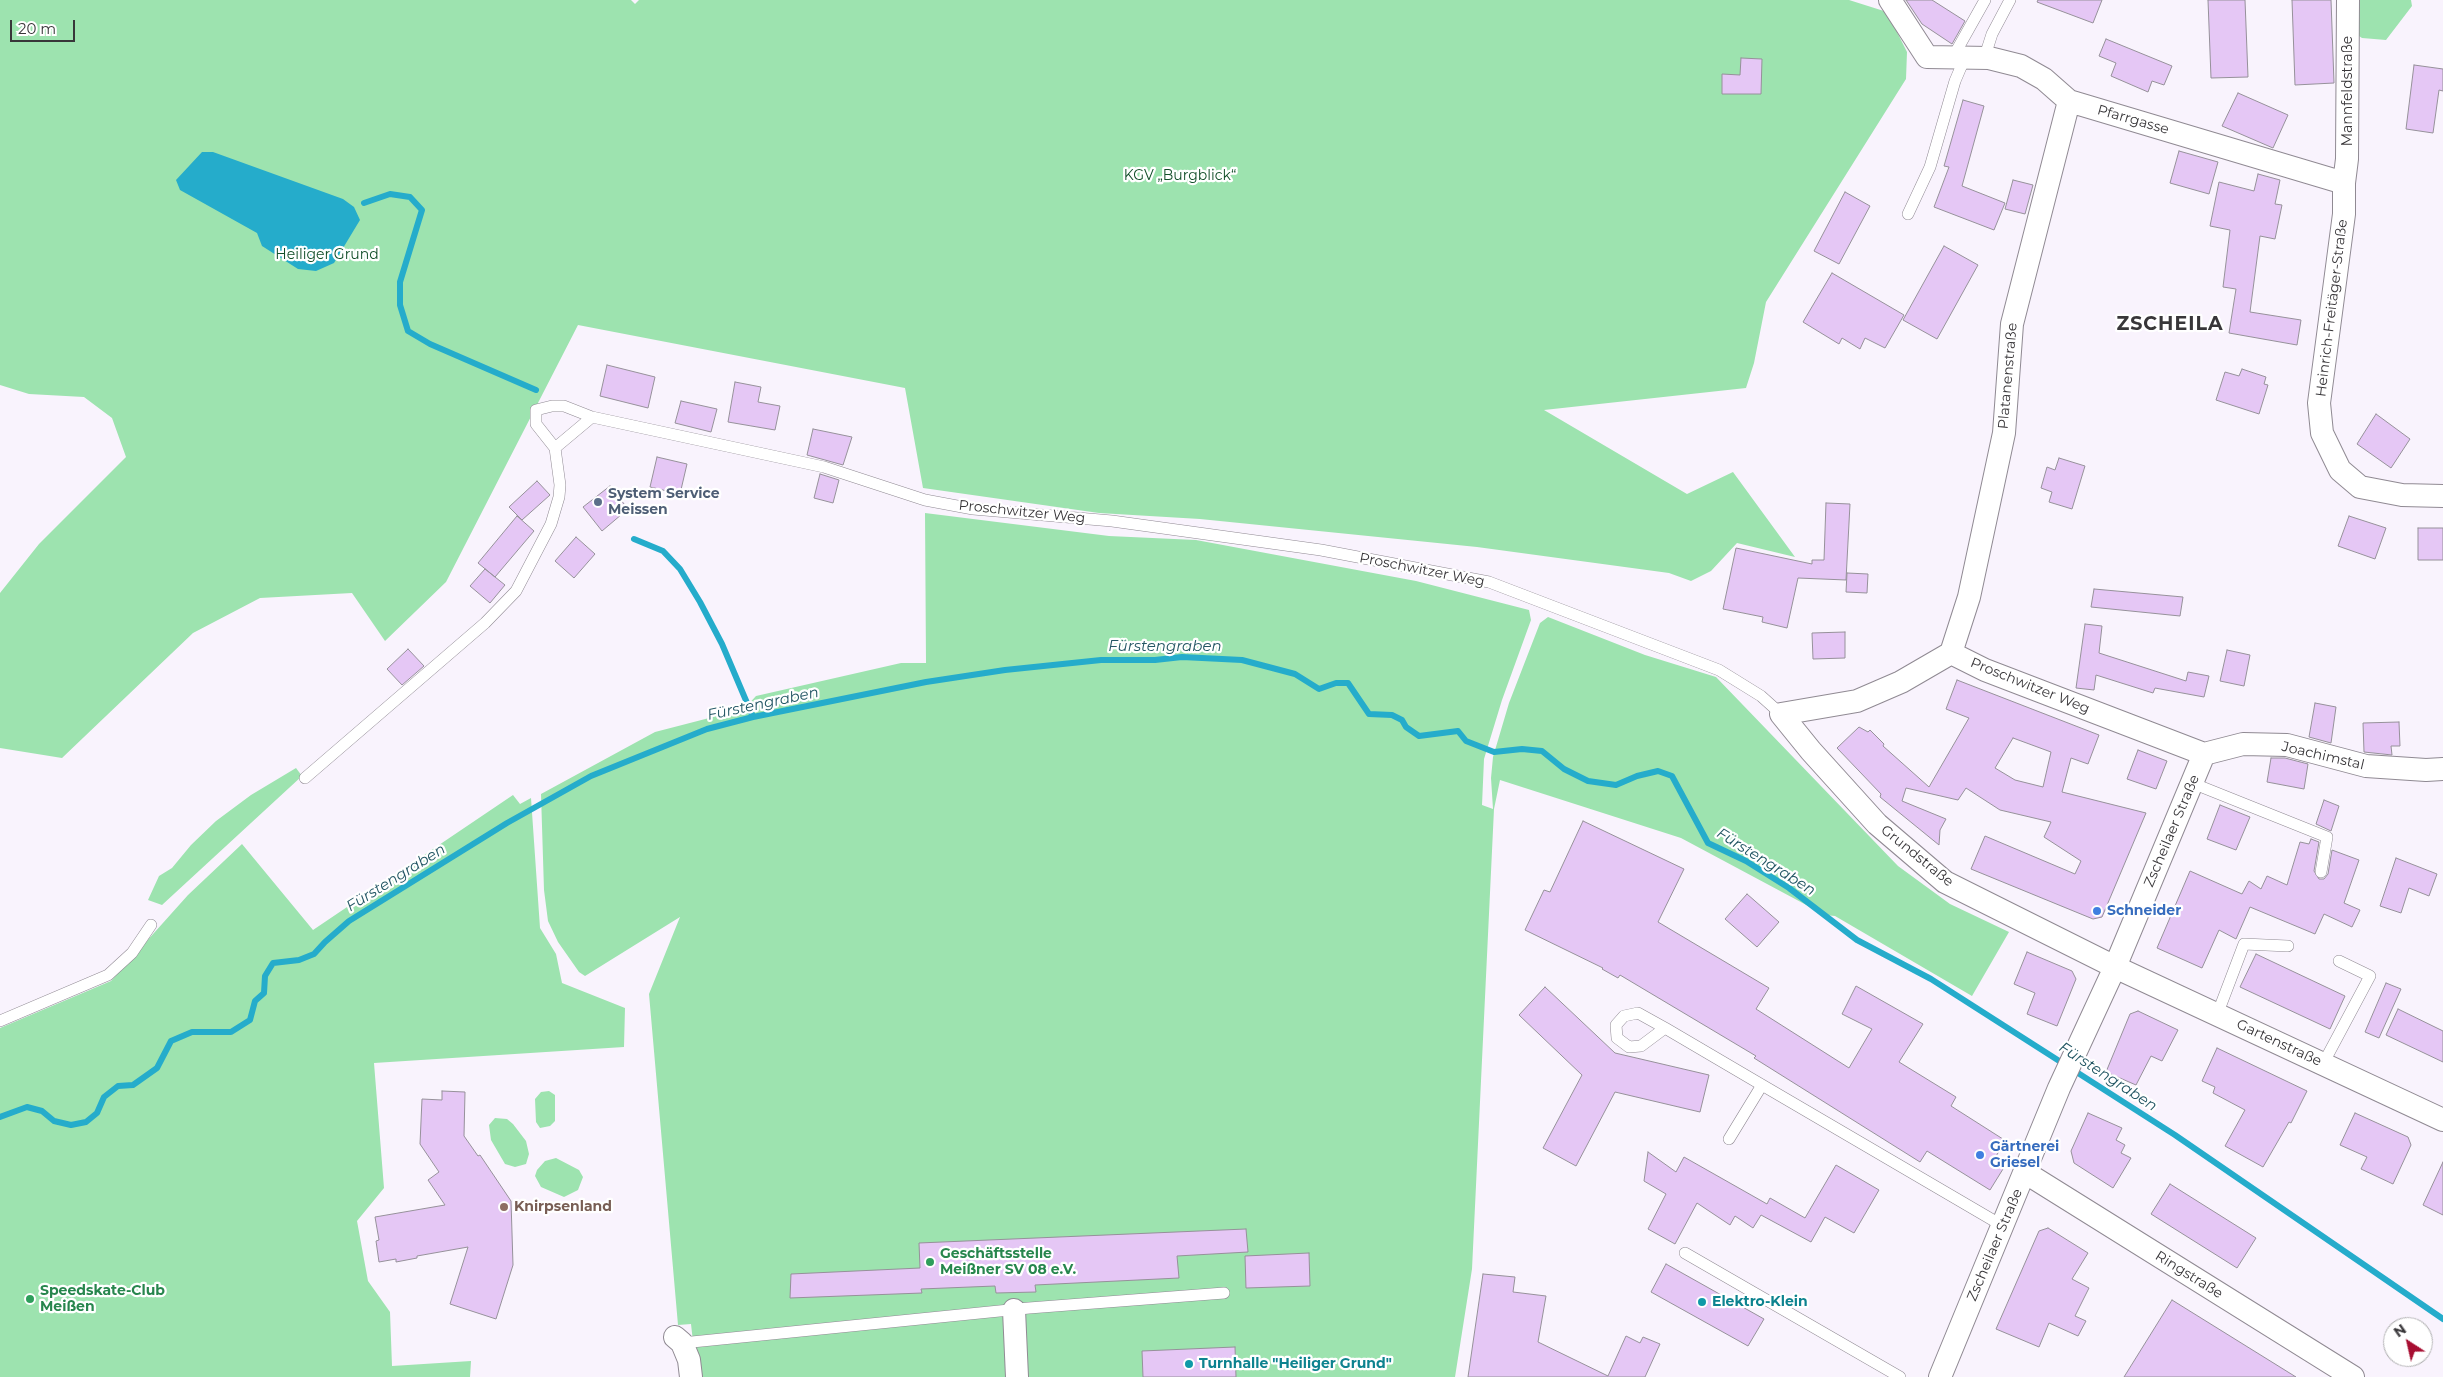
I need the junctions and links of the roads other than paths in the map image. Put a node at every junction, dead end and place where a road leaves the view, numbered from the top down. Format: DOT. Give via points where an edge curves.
graph roads {
  1 [pos="1890,0"];
  2 [pos="1985,0"];
  3 [pos="2010,0"];
  4 [pos="2348,0"];
  5 [pos="1967,58"];
  6 [pos="2069,101"];
  7 [pos="2344,183"];
  8 [pos="1908,214"];
  9 [pos="592,417"];
  10 [pos="555,448"];
  11 [pos="2443,496"];
  12 [pos="1951,653"];
  13 [pos="1781,714"];
  14 [pos="2204,754"];
  15 [pos="2443,769"];
  16 [pos="305,778"];
  17 [pos="2192,783"];
  18 [pos="2321,872"];
  19 [pos="151,925"];
  20 [pos="2288,946"];
  21 [pos="2339,961"];
  22 [pos="2114,967"];
  23 [pos="2217,1015"];
  24 [pos="0,1022"];
  25 [pos="1665,1028"];
  26 [pos="2323,1064"];
  27 [pos="1762,1085"];
  28 [pos="2443,1120"];
  29 [pos="1729,1139"];
  30 [pos="2026,1173"];
  31 [pos="2003,1226"];
  32 [pos="1685,1253"];
  33 [pos="1224,1292"];
  34 [pos="1014,1310"];
  35 [pos="678,1340"];
  36 [pos="690,1377"];
  37 [pos="1017,1377"];
  38 [pos="1900,1377"];
  39 [pos="1940,1377"];
  40 [pos="2353,1377"];
  1 -- 5 [label="street, Pfarrgasse" via="1927,57"];
  2 -- 5 [label="lane"];
  3 -- 5 [label="lane" via="1992,34"];
  4 -- 7 [label="street, Mannfeldstraße"];
  5 -- 6 [label="street, Pfarrgasse" via="2021,66 2044,79"];
  5 -- 8 [label="lane" via="1955,82 1930,167"];
  6 -- 7 [label="street, Pfarrgasse"];
  6 -- 12 [label="street, Platanenstraße" via="2012,324 2004,433 1969,597"];
  7 -- 11 [label="street, Heinrich-Freitäger-Straße" via="2344,214 2320,403 2322,433 2340,470 2360,487 2402,495"];
  9 -- 10 [label="lane"];
  9 -- 10 [label="lane, Proschwitzer Weg" via="564,406 536,410 536,424"];
  9 -- 13 [label="lane, Proschwitzer Weg" via="824,467 925,500 974,509 1112,522 1311,549 1489,582 1719,670 1761,696"];
  10 -- 16 [label="lane" via="560,485 551,524 525,576 505,605"];
  12 -- 13 [label="street" via="1901,682 1857,701"];
  12 -- 14 [label="street, Proschwitzer Weg" via="1985,670"];
  13 -- 22 [label="street, Grundstraße" via="1877,824 1945,882"];
  14 -- 15 [label="street, Joachimstal" via="2243,744 2287,745 2366,766"];
  14 -- 17 [label="street, Zscheilaer Straße"];
  17 -- 18 [label="lane" via="2327,838"];
  17 -- 22 [label="street, Zscheilaer Straße"];
  19 -- 24 [label="lane" via="132,953 108,975"];
  20 -- 23 [label="lane" via="2244,944"];
  21 -- 26 [label="lane" via="2370,976"];
  22 -- 23 [label="street, Gartenstraße"];
  22 -- 30 [label="street, Zscheilaer Straße" via="2059,1088"];
  23 -- 26 [label="street, Gartenstraße"];
  25 -- 27 [label="lane"];
  26 -- 28 [label="street, Gartenstraße"];
  27 -- 29 [label="lane"];
  27 -- 31 [label="lane"];
  30 -- 31 [label="street, Zscheilaer Straße"];
  30 -- 40 [label="street, Ringstraße"];
  31 -- 39 [label="street, Zscheilaer Straße"];
  32 -- 38 [label="lane"];
  33 -- 34 [label="lane"];
  34 -- 35 [label="lane"];
  34 -- 37 [label="street"];
  35 -- 36 [label="street" via="689,1360"];
}
